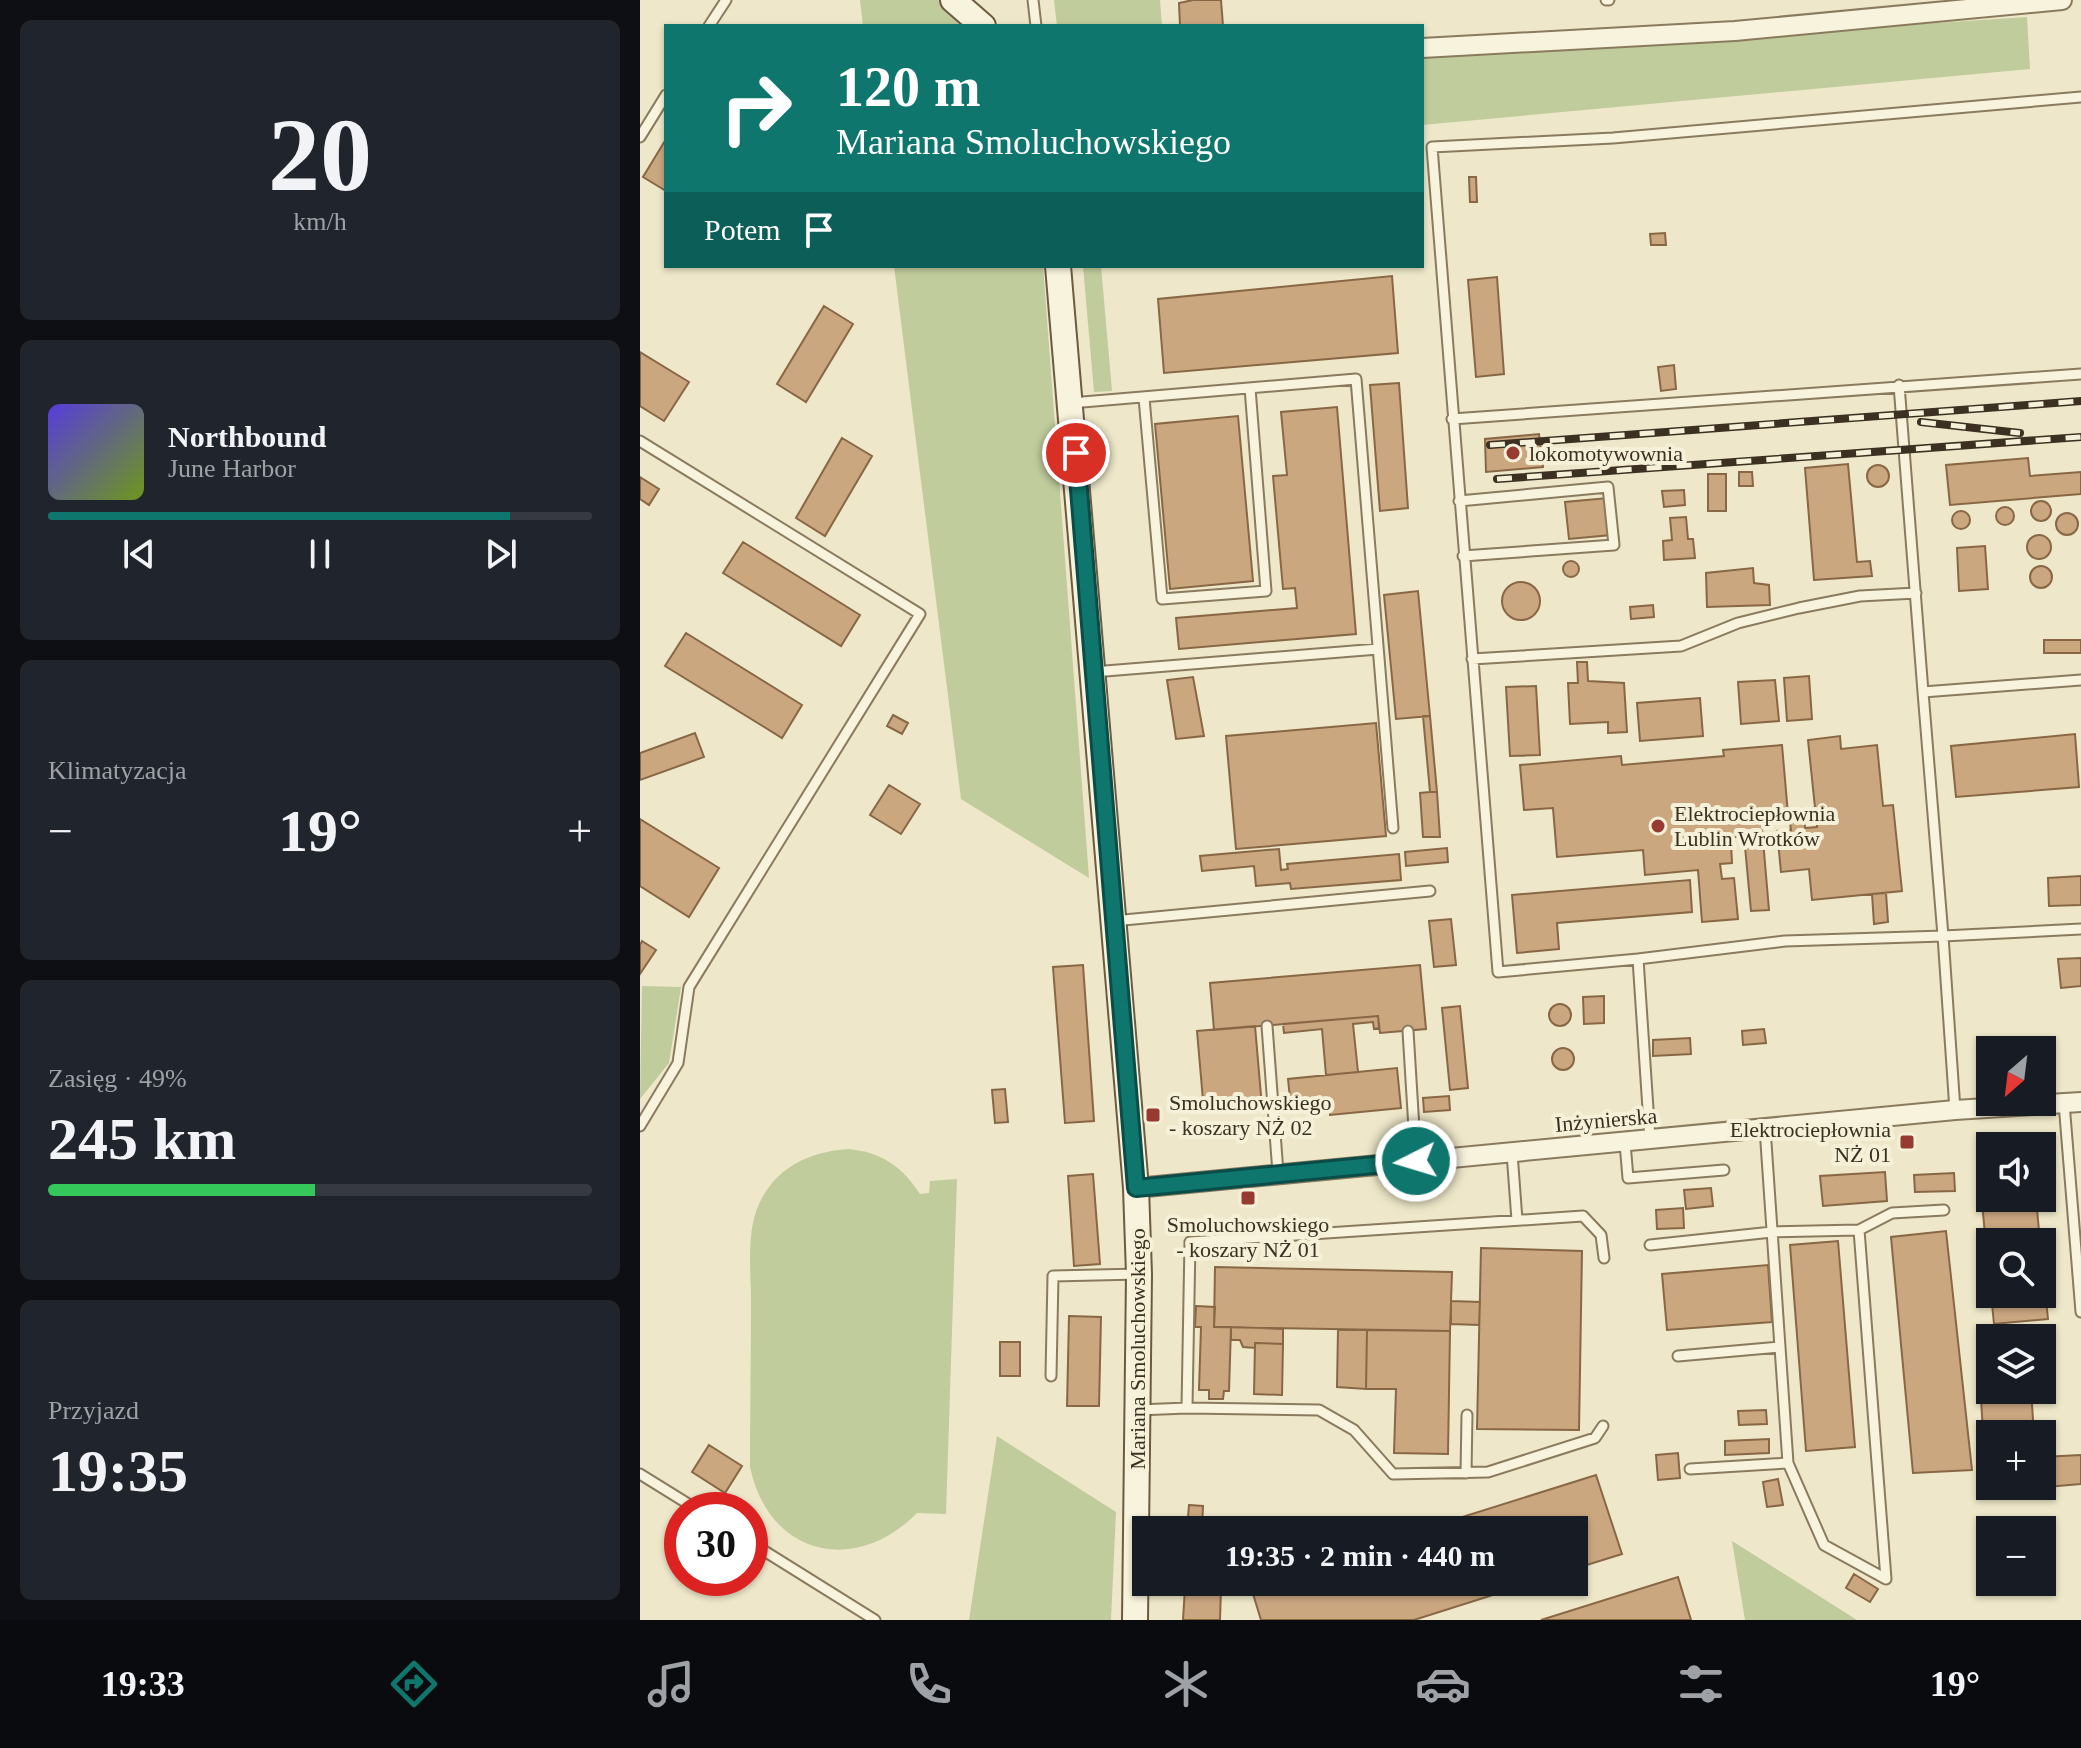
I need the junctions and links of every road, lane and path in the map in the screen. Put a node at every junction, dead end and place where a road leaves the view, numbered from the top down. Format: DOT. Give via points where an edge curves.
graph roads {
  1 [pos="726,0"];
  2 [pos="953,0"];
  3 [pos="1033,0"];
  4 [pos="2062,0"];
  5 [pos="710,24"];
  6 [pos="981,24"];
  7 [pos="1036,24"];
  8 [pos="1424,48"];
  9 [pos="2081,97"];
  10 [pos="664,98"];
  11 [pos="640,137"];
  12 [pos="1058,268"];
  13 [pos="2081,374"];
  14 [pos="1899,385"];
  15 [pos="1250,388"];
  16 [pos="1144,398"];
  17 [pos="1071,403"];
  18 [pos="1452,419"];
  19 [pos="640,441"];
  20 [pos="1459,501"];
  21 [pos="1463,556"];
  22 [pos="1916,593"];
  23 [pos="1378,649"];
  24 [pos="1472,659"];
  25 [pos="1093,672"];
  26 [pos="2081,680"];
  27 [pos="1923,692"];
  28 [pos="1393,828"];
  29 [pos="1430,891"];
  30 [pos="1113,921"];
  31 [pos="2081,929"];
  32 [pos="1943,936"];
  33 [pos="1638,959"];
  34 [pos="1267,1026"];
  35 [pos="1408,1031"];
  36 [pos="2072,1102"];
  37 [pos="1955,1110"];
  38 [pos="640,1126"];
  39 [pos="1765,1128"];
  40 [pos="1650,1140"];
  41 [pos="1625,1143"];
  42 [pos="1512,1153"];
  43 [pos="1416,1161"];
  44 [pos="1724,1170"];
  45 [pos="1278,1173"];
  46 [pos="1136,1188"];
  47 [pos="1944,1210"];
  48 [pos="1517,1220"];
  49 [pos="2076,1229"];
  50 [pos="1859,1230"];
  51 [pos="1772,1232"];
  52 [pos="1650,1245"];
  53 [pos="1604,1258"];
  54 [pos="1139,1274"];
  55 [pos="2081,1312"];
  56 [pos="1780,1347"];
  57 [pos="1678,1356"];
  58 [pos="1051,1376"];
  59 [pos="1187,1408"];
  60 [pos="1137,1410"];
  61 [pos="1467,1415"];
  62 [pos="1603,1426"];
  63 [pos="1788,1463"];
  64 [pos="1690,1469"];
  65 [pos="1466,1473"];
  66 [pos="640,1474"];
  67 [pos="669,1492"];
  68 [pos="768,1553"];
  69 [pos="875,1620"];
  70 [pos="1135,1620"];
  1 -- 5 [label="lane"];
  2 -- 6 [label="street"];
  3 -- 7 [label="lane"];
  4 -- 8 [label="street" via="1735,31"];
  9 -- 18 [label="lane" via="1613,138 1432,147"];
  10 -- 11 [label="lane"];
  12 -- 17 [label="street, Mariana Smoluchowskiego"];
  13 -- 14 [label="lane"];
  14 -- 18 [label="lane"];
  14 -- 22 [label="lane"];
  15 -- 16 [label="lane"];
  15 -- 16 [label="lane" via="1266,591 1162,599"];
  15 -- 23 [label="lane" via="1356,379"];
  16 -- 17 [label="lane"];
  17 -- 25 [label="street, Mariana Smoluchowskiego"];
  18 -- 20 [label="lane"];
  19 -- 38 [label="lane" via="920,614 689,987 678,1063"];
  20 -- 21 [label="lane"];
  20 -- 21 [label="lane" via="1608,487 1614,545"];
  21 -- 24 [label="lane"];
  22 -- 24 [label="lane" via="1860,596 1799,608 1738,623 1681,646"];
  22 -- 27 [label="lane"];
  23 -- 25 [label="lane"];
  23 -- 28 [label="lane"];
  24 -- 33 [label="lane" via="1498,972"];
  25 -- 30 [label="street, Mariana Smoluchowskiego"];
  26 -- 27 [label="lane"];
  27 -- 32 [label="lane"];
  29 -- 30 [label="lane"];
  30 -- 46 [label="street, Mariana Smoluchowskiego"];
  31 -- 32 [label="lane"];
  32 -- 33 [label="lane" via="1785,941"];
  32 -- 37 [label="lane"];
  33 -- 40 [label="lane"];
  34 -- 45 [label="lane"];
  35 -- 43 [label="lane"];
  36 -- 37 [label="street, Inżynierska"];
  36 -- 49 [label="lane"];
  37 -- 39 [label="street, Inżynierska"];
  39 -- 40 [label="street, Inżynierska"];
  39 -- 51 [label="lane"];
  40 -- 41 [label="street, Inżynierska"];
  41 -- 42 [label="street, Inżynierska"];
  41 -- 44 [label="lane" via="1628,1178"];
  42 -- 43 [label="street, Inżynierska"];
  42 -- 48 [label="lane"];
  43 -- 45 [label="street, Inżynierska"];
  45 -- 46 [label="street, Inżynierska"];
  46 -- 54 [label="street, Mariana Smoluchowskiego"];
  47 -- 50 [label="lane" via="1892,1213"];
  48 -- 53 [label="lane" via="1583,1216 1601,1235"];
  48 -- 59 [label="lane" via="1190,1242"];
  49 -- 55 [label="lane"];
  50 -- 51 [label="lane"];
  50 -- 63 [label="lane" via="1886,1579 1824,1545"];
  51 -- 52 [label="lane"];
  51 -- 56 [label="lane"];
  54 -- 58 [label="lane" via="1053,1276"];
  54 -- 60 [label="street, Mariana Smoluchowskiego"];
  56 -- 57 [label="lane"];
  56 -- 63 [label="lane"];
  59 -- 60 [label="lane"];
  59 -- 65 [label="lane" via="1319,1410 1354,1430 1393,1474"];
  60 -- 70 [label="street, Mariana Smoluchowskiego"];
  61 -- 65 [label="lane"];
  62 -- 65 [label="lane" via="1595,1438 1488,1472"];
  63 -- 64 [label="lane"];
  66 -- 67 [label="lane"];
  68 -- 69 [label="lane"];
}
